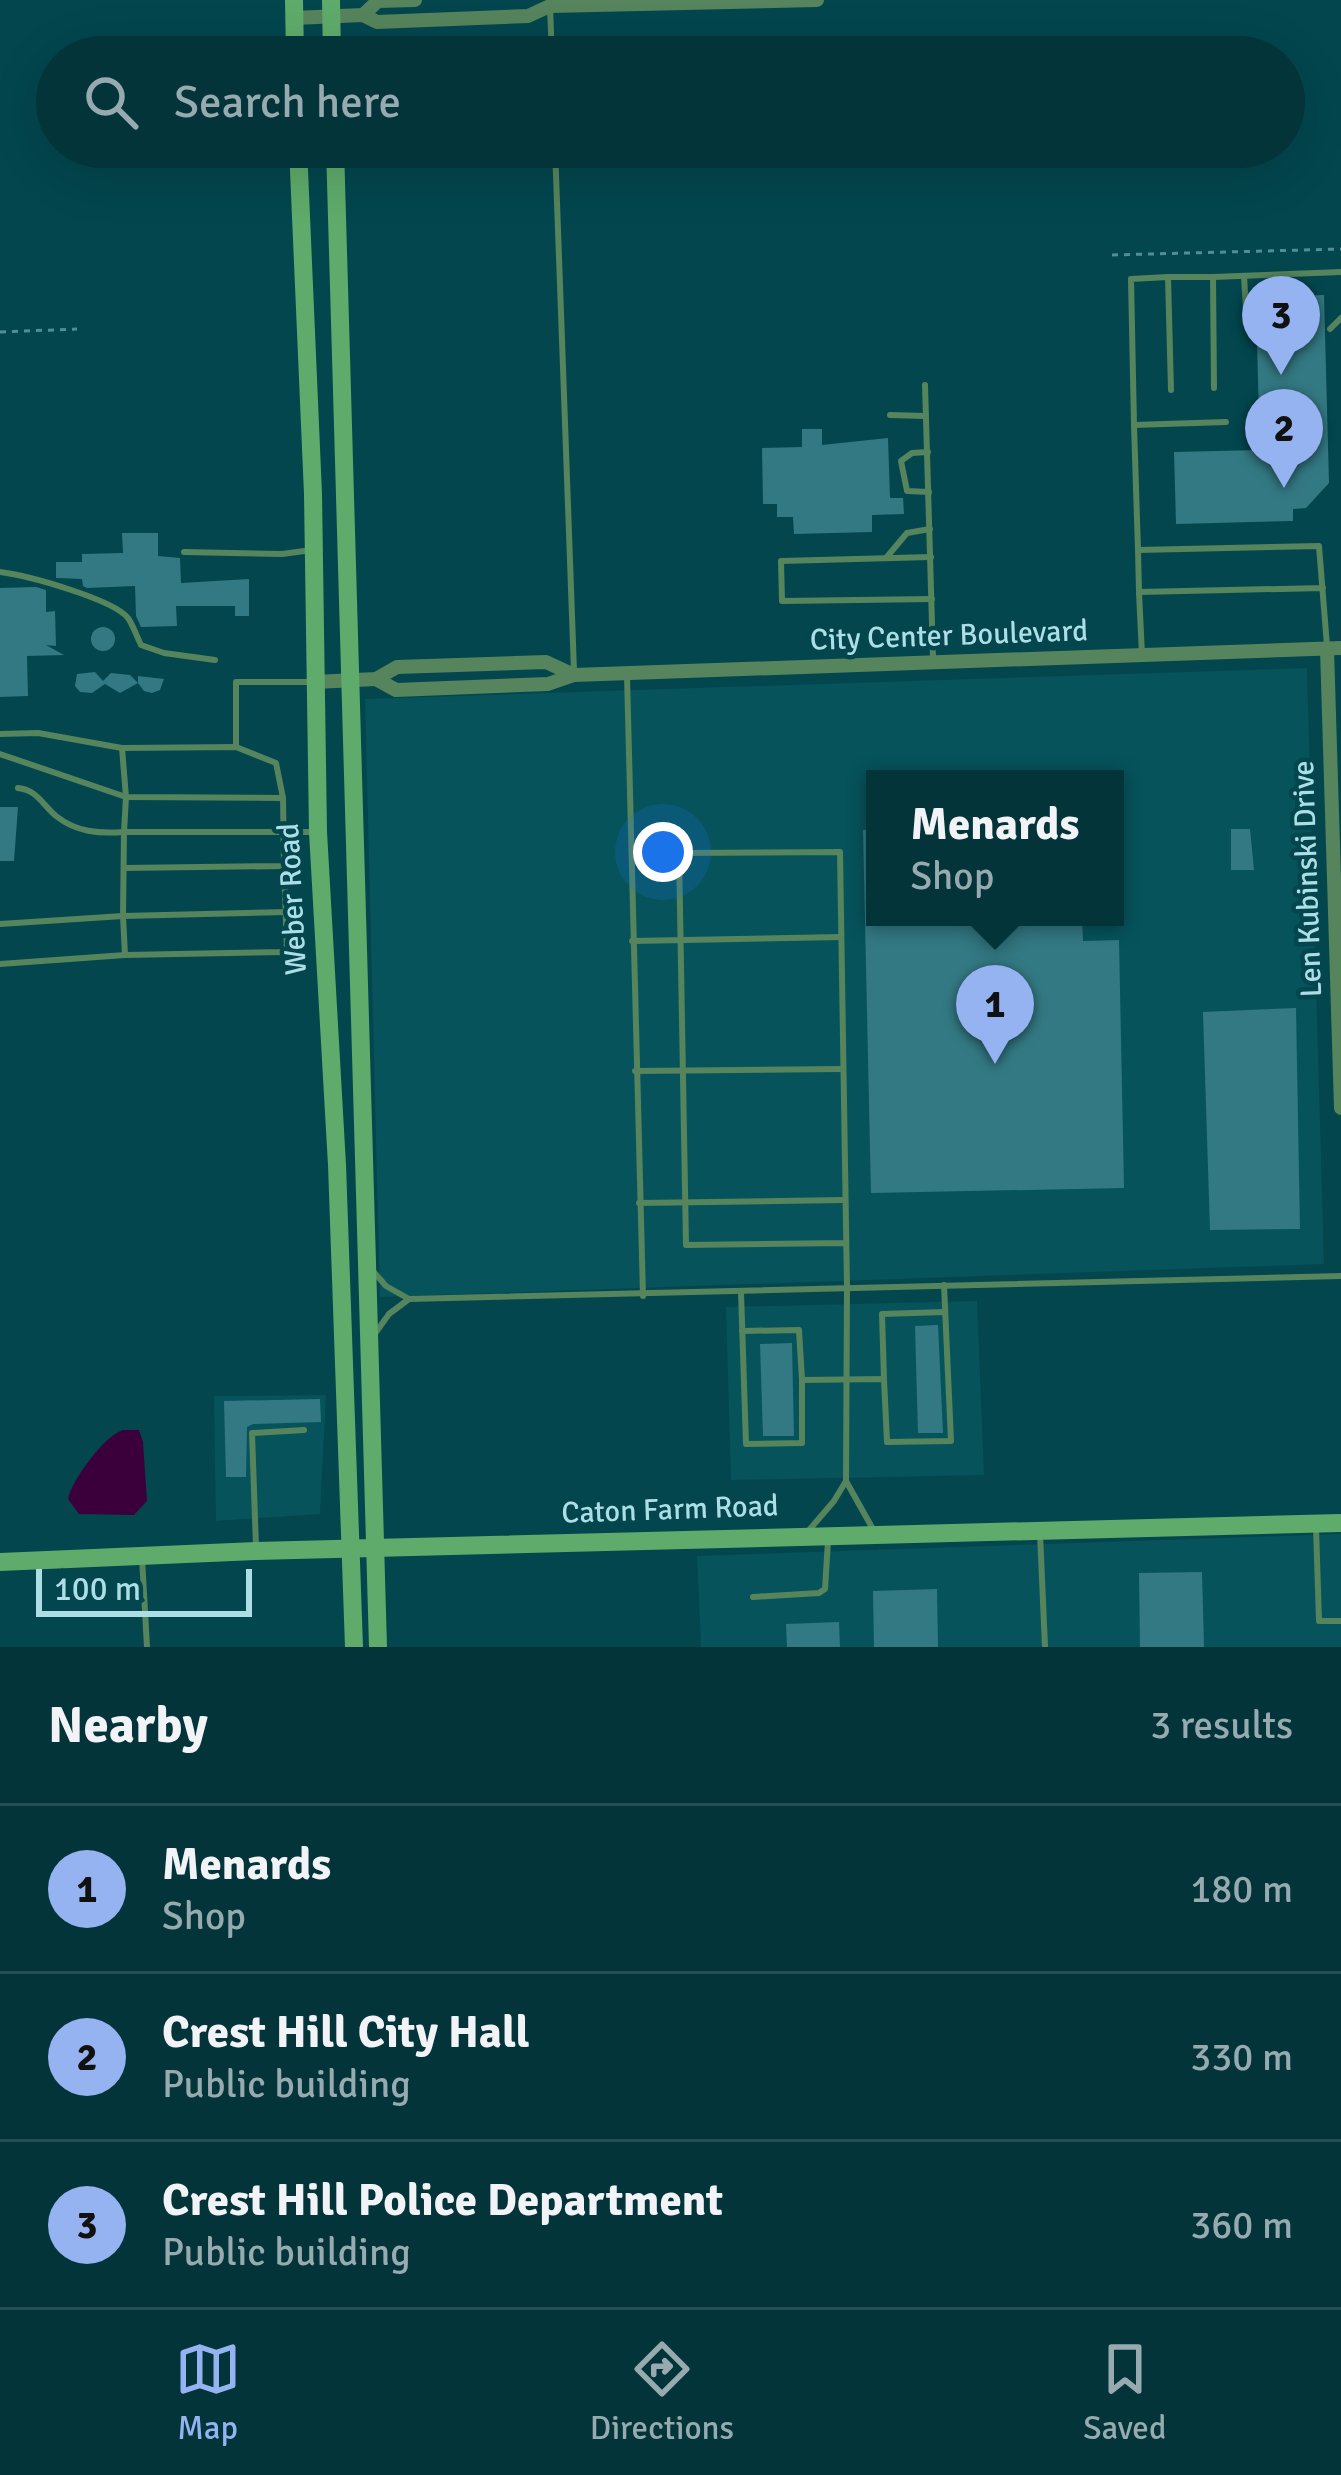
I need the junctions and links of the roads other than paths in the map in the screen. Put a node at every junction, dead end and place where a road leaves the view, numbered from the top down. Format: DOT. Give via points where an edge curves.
graph roads {
  1 [pos="416,0"];
  2 [pos="818,0"];
  3 [pos="787,1"];
  4 [pos="545,2"];
  5 [pos="331,8"];
  6 [pos="294,9"];
  7 [pos="363,15"];
  8 [pos="549,36"];
  9 [pos="299,168"];
  10 [pos="336,168"];
  11 [pos="556,168"];
  12 [pos="1341,272"];
  13 [pos="1244,276"];
  14 [pos="1213,277"];
  15 [pos="1168,278"];
  16 [pos="1341,318"];
  17 [pos="1330,328"];
  18 [pos="1282,331"];
  19 [pos="926,385"];
  20 [pos="1214,388"];
  21 [pos="1171,390"];
  22 [pos="890,415"];
  23 [pos="926,416"];
  24 [pos="1226,422"];
  25 [pos="1134,425"];
  26 [pos="928,452"];
  27 [pos="929,492"];
  28 [pos="930,529"];
  29 [pos="314,550"];
  30 [pos="1138,550"];
  31 [pos="184,552"];
  32 [pos="931,557"];
  33 [pos="886,558"];
  34 [pos="0,572"];
  35 [pos="1323,589"];
  36 [pos="1139,592"];
  37 [pos="932,599"];
  38 [pos="1334,649"];
  39 [pos="1142,655"];
  40 [pos="214,660"];
  41 [pos="934,662"];
  42 [pos="627,674"];
  43 [pos="574,675"];
  44 [pos="351,680"];
  45 [pos="376,680"];
  46 [pos="315,682"];
  47 [pos="0,734"];
  48 [pos="236,747"];
  49 [pos="122,748"];
  50 [pos="0,754"];
  51 [pos="18,788"];
  52 [pos="126,797"];
  53 [pos="283,798"];
  54 [pos="285,831"];
  55 [pos="124,832"];
  56 [pos="318,832"];
  57 [pos="284,866"];
  58 [pos="124,868"];
  59 [pos="287,911"];
  60 [pos="123,916"];
  61 [pos="0,924"];
  62 [pos="841,937"];
  63 [pos="680,940"];
  64 [pos="632,941"];
  65 [pos="124,955"];
  66 [pos="0,964"];
  67 [pos="842,1069"];
  68 [pos="635,1071"];
  69 [pos="683,1071"];
  70 [pos="1341,1108"];
  71 [pos="844,1200"];
  72 [pos="685,1203"];
  73 [pos="639,1204"];
  74 [pos="845,1243"];
  75 [pos="367,1264"];
  76 [pos="1341,1276"];
  77 [pos="944,1285"];
  78 [pos="847,1287"];
  79 [pos="741,1292"];
  80 [pos="644,1296"];
  81 [pos="409,1299"];
  82 [pos="945,1312"];
  83 [pos="742,1331"];
  84 [pos="370,1343"];
  85 [pos="884,1379"];
  86 [pos="802,1380"];
  87 [pos="846,1380"];
  88 [pos="304,1430"];
  89 [pos="846,1481"];
  90 [pos="1341,1522"];
  91 [pos="1316,1524"];
  92 [pos="1040,1529"];
  93 [pos="876,1534"];
  94 [pos="804,1536"];
  95 [pos="828,1536"];
  96 [pos="377,1547"];
  97 [pos="350,1548"];
  98 [pos="256,1551"];
  99 [pos="142,1555"];
  100 [pos="0,1562"];
  101 [pos="753,1597"];
  102 [pos="1341,1621"];
  103 [pos="147,1647"];
  104 [pos="354,1647"];
  105 [pos="378,1647"];
  106 [pos="1045,1647"];
  1 -- 7 [label="street" via="378,2"];
  2 -- 3 [label="street"];
  3 -- 4 [label="street"];
  4 -- 7 [label="street" via="528,16 377,22"];
  4 -- 8 [label="lane"];
  5 -- 6 [label="street"];
  5 -- 7 [label="street"];
  9 -- 29 [label="main road, Weber Road"];
  10 -- 44 [label="main road"];
  11 -- 43 [label="lane"];
  12 -- 13 [label="lane"];
  13 -- 14 [label="lane"];
  13 -- 18 [label="lane" via="1247,326"];
  14 -- 15 [label="lane"];
  14 -- 20 [label="lane"];
  15 -- 21 [label="lane"];
  15 -- 25 [label="lane" via="1131,279"];
  16 -- 17 [label="lane"];
  19 -- 23 [label="lane"];
  22 -- 23 [label="lane"];
  23 -- 26 [label="lane"];
  24 -- 25 [label="lane"];
  25 -- 30 [label="lane"];
  26 -- 27 [label="lane"];
  26 -- 27 [label="lane" via="901,461 907,491"];
  27 -- 28 [label="lane"];
  28 -- 32 [label="lane"];
  28 -- 33 [label="lane" via="907,533"];
  29 -- 31 [label="lane"];
  29 -- 46 [label="main road, Weber Road"];
  30 -- 35 [label="lane" via="1319,546"];
  30 -- 36 [label="lane"];
  32 -- 33 [label="lane"];
  32 -- 37 [label="lane"];
  33 -- 37 [label="lane" via="782,561 782,601"];
  34 -- 40 [label="lane" via="107,603 128,618 141,645"];
  35 -- 36 [label="lane"];
  35 -- 38 [label="lane"];
  36 -- 39 [label="lane"];
  37 -- 41 [label="lane"];
  38 -- 39 [label="street, City Center Boulevard"];
  38 -- 70 [label="street, Len Kubinski Drive"];
  39 -- 41 [label="street, City Center Boulevard"];
  41 -- 42 [label="street, City Center Boulevard"];
  42 -- 43 [label="street, City Center Boulevard"];
  42 -- 64 [label="lane"];
  43 -- 45 [label="street, City Center Boulevard" via="548,684 396,690"];
  43 -- 45 [label="street, City Center Boulevard" via="546,662 397,668"];
  44 -- 45 [label="street"];
  44 -- 46 [label="street"];
  44 -- 75 [label="main road"];
  46 -- 48 [label="lane" via="236,682"];
  46 -- 56 [label="main road, Weber Road"];
  47 -- 49 [label="lane"];
  48 -- 49 [label="lane"];
  48 -- 53 [label="lane" via="276,763"];
  49 -- 52 [label="lane"];
  50 -- 52 [label="lane"];
  51 -- 55 [label="lane" via="33,790 80,829"];
  52 -- 53 [label="lane"];
  52 -- 55 [label="lane"];
  53 -- 54 [label="lane"];
  54 -- 55 [label="lane"];
  54 -- 56 [label="lane"];
  54 -- 57 [label="lane"];
  55 -- 58 [label="lane"];
  56 -- 97 [label="main road, Weber Road"];
  57 -- 58 [label="lane"];
  57 -- 59 [label="lane"];
  58 -- 60 [label="lane"];
  59 -- 60 [label="lane"];
  59 -- 65 [label="lane" via="287,952"];
  60 -- 61 [label="lane"];
  60 -- 65 [label="lane"];
  62 -- 63 [label="lane"];
  62 -- 63 [label="lane" via="839,852 679,853"];
  62 -- 67 [label="lane"];
  63 -- 64 [label="lane"];
  63 -- 69 [label="lane"];
  64 -- 68 [label="lane"];
  65 -- 66 [label="lane"];
  67 -- 69 [label="lane"];
  67 -- 71 [label="lane"];
  68 -- 69 [label="lane"];
  68 -- 73 [label="lane"];
  69 -- 72 [label="lane"];
  71 -- 72 [label="lane"];
  71 -- 74 [label="lane"];
  72 -- 73 [label="lane"];
  72 -- 74 [label="lane" via="686,1245"];
  73 -- 80 [label="lane"];
  74 -- 78 [label="lane"];
  75 -- 81 [label="lane"];
  75 -- 84 [label="main road"];
  76 -- 77 [label="lane"];
  77 -- 78 [label="lane"];
  77 -- 82 [label="lane"];
  78 -- 79 [label="lane"];
  78 -- 87 [label="lane"];
  79 -- 80 [label="lane"];
  79 -- 83 [label="lane"];
  80 -- 81 [label="lane"];
  81 -- 84 [label="lane"];
  82 -- 85 [label="lane" via="882,1314"];
  82 -- 85 [label="lane" via="951,1441 887,1442"];
  83 -- 86 [label="lane" via="799,1330"];
  83 -- 86 [label="lane" via="746,1444 802,1443"];
  84 -- 96 [label="main road"];
  85 -- 87 [label="lane"];
  86 -- 87 [label="lane"];
  87 -- 89 [label="lane"];
  88 -- 98 [label="lane" via="252,1432"];
  89 -- 93 [label="lane"];
  89 -- 94 [label="lane"];
  90 -- 91 [label="main road, Caton Farm Road"];
  91 -- 92 [label="main road, Caton Farm Road"];
  91 -- 102 [label="lane" via="1319,1621"];
  92 -- 93 [label="main road, Caton Farm Road"];
  92 -- 106 [label="lane"];
  93 -- 95 [label="main road, Caton Farm Road"];
  94 -- 95 [label="main road, Caton Farm Road"];
  94 -- 96 [label="main road, Caton Farm Road"];
  95 -- 101 [label="lane" via="825,1589"];
  96 -- 97 [label="main road, Caton Farm Road"];
  96 -- 105 [label="main road"];
  97 -- 98 [label="main road, Caton Farm Road"];
  97 -- 104 [label="main road, Weber Road"];
  98 -- 99 [label="main road, Caton Farm Road"];
  99 -- 100 [label="main road, Caton Farm Road"];
  99 -- 103 [label="lane"];
}
